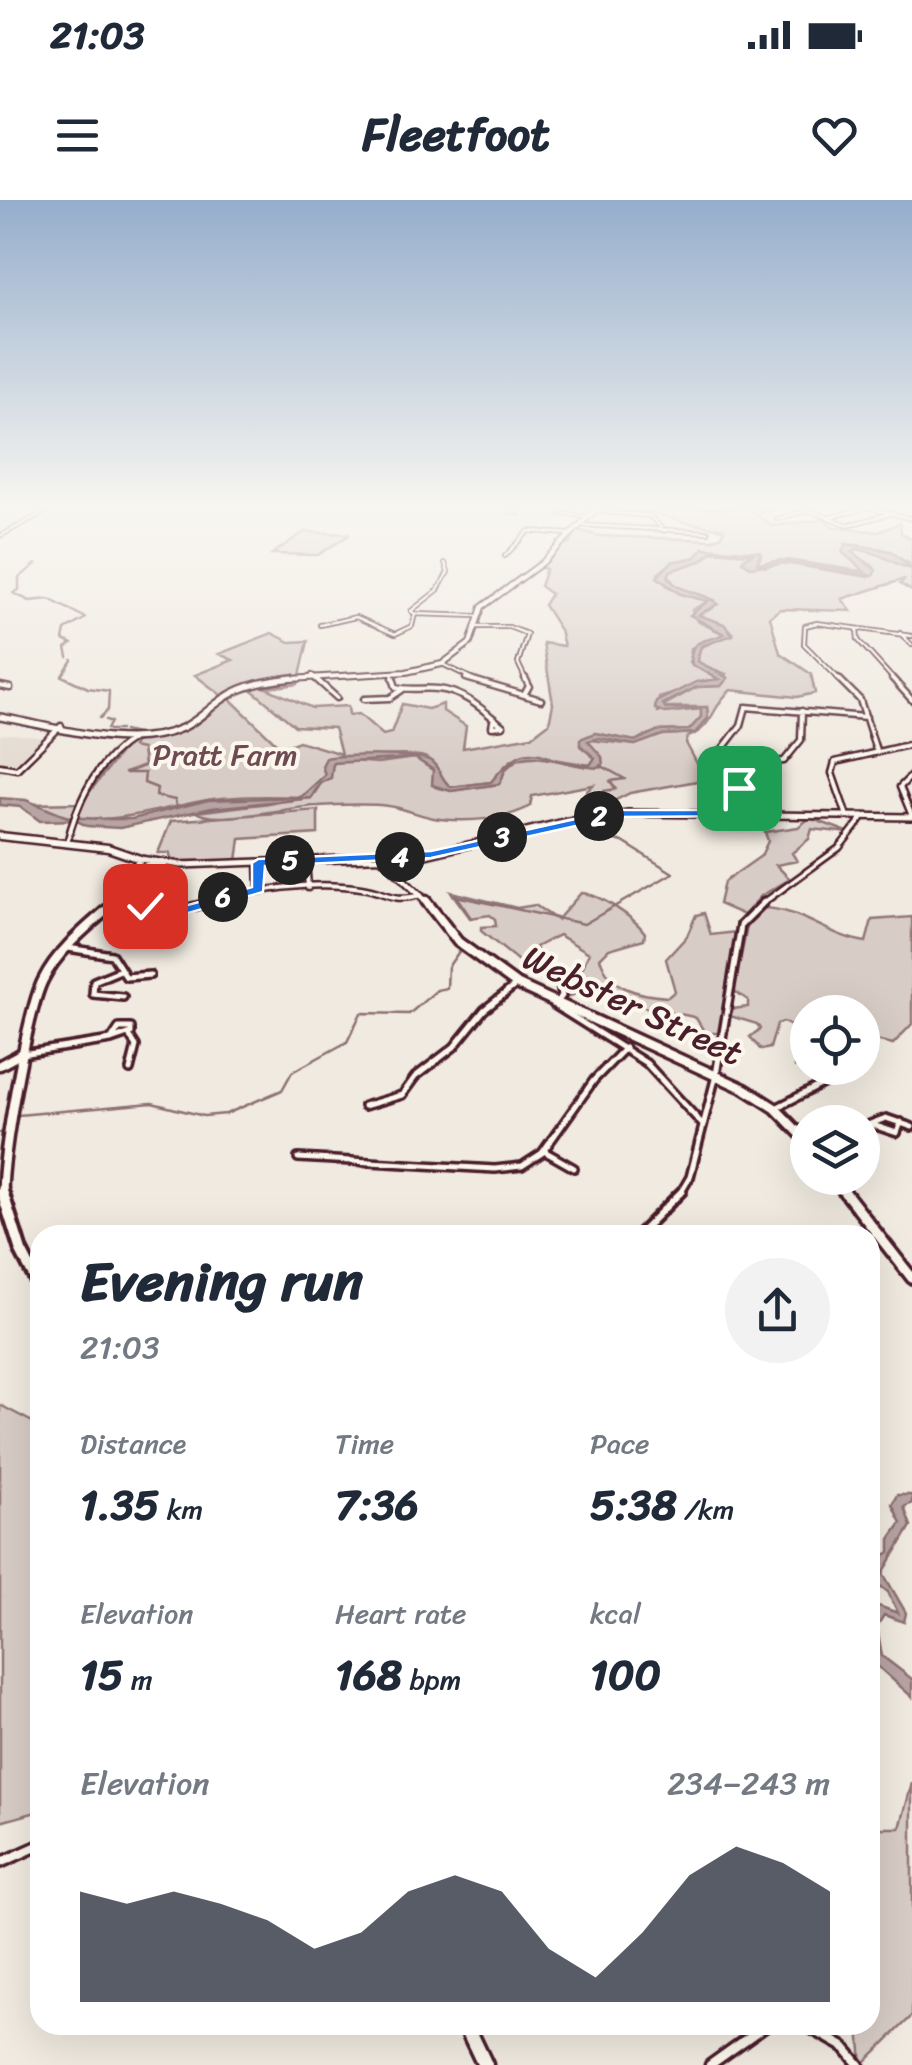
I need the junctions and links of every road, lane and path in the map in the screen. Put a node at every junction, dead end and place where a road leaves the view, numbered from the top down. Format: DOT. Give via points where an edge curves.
graph roads {
  1 [pos="430,595"];
  2 [pos="498,595"];
  3 [pos="415,614"];
  4 [pos="477,616"];
  5 [pos="320,625"];
  6 [pos="474,627"];
  7 [pos="857,627"];
  8 [pos="900,632"];
  9 [pos="912,636"];
  10 [pos="912,645"];
  11 [pos="442,664"];
  12 [pos="392,673"];
  13 [pos="312,674"];
  14 [pos="0,686"];
  15 [pos="10,688"];
  16 [pos="402,690"];
  17 [pos="524,695"];
  18 [pos="338,698"];
  19 [pos="364,699"];
  20 [pos="541,700"];
  21 [pos="912,700"];
  22 [pos="802,711"];
  23 [pos="867,717"];
  24 [pos="2,719"];
  25 [pos="493,721"];
  26 [pos="60,726"];
  27 [pos="117,737"];
  28 [pos="135,738"];
  29 [pos="912,744"];
  30 [pos="121,746"];
  31 [pos="876,750"];
  32 [pos="0,766"];
  33 [pos="728,766"];
  34 [pos="720,767"];
  35 [pos="912,775"];
  36 [pos="757,814"];
  37 [pos="847,816"];
  38 [pos="864,816"];
  39 [pos="912,816"];
  40 [pos="0,836"];
  41 [pos="67,843"];
  42 [pos="124,853"];
  43 [pos="376,857"];
  44 [pos="396,857"];
  45 [pos="306,858"];
  46 [pos="140,859"];
  47 [pos="258,863"];
  48 [pos="164,865"];
  49 [pos="396,868"];
  50 [pos="133,874"];
  51 [pos="308,888"];
  52 [pos="259,889"];
  53 [pos="421,895"];
  54 [pos="121,897"];
  55 [pos="68,948"];
  56 [pos="118,971"];
  57 [pos="150,976"];
  58 [pos="558,976"];
  59 [pos="518,984"];
  60 [pos="123,997"];
  61 [pos="554,1005"];
  62 [pos="129,1035"];
  63 [pos="110,1042"];
  64 [pos="624,1048"];
  65 [pos="22,1053"];
  66 [pos="0,1065"];
  67 [pos="130,1070"];
  68 [pos="716,1074"];
  69 [pos="820,1085"];
  70 [pos="364,1106"];
  71 [pos="775,1108"];
  72 [pos="880,1120"];
  73 [pos="898,1120"];
  74 [pos="790,1123"];
  75 [pos="704,1125"];
  76 [pos="912,1127"];
  77 [pos="880,1129"];
  78 [pos="544,1150"];
  79 [pos="298,1158"];
  80 [pos="574,1168"];
  81 [pos="846,1195"];
  82 [pos="649,1225"];
  83 [pos="867,1225"];
  84 [pos="880,1243"];
  85 [pos="30,1269"];
  86 [pos="912,1278"];
  87 [pos="30,1850"];
  88 [pos="0,1864"];
  89 [pos="471,2035"];
  90 [pos="752,2035"];
  91 [pos="823,2035"];
  92 [pos="485,2065"];
  93 [pos="710,2065"];
  94 [pos="859,2065"];
  1 -- 3 [label="street"];
  2 -- 4 [label="street"];
  3 -- 4 [label="street"];
  3 -- 5 [label="street" via="412,626 398,634 356,617"];
  4 -- 6 [label="street"];
  6 -- 11 [label="street" via="466,648"];
  6 -- 17 [label="street" via="527,634 518,663 529,686"];
  7 -- 8 [label="street"];
  7 -- 21 [label="street" via="858,640"];
  7 -- 23 [label="street" via="810,623 804,642 842,678"];
  8 -- 9 [label="street"];
  8 -- 10 [label="street"];
  11 -- 12 [label="street"];
  11 -- 17 [label="street"];
  12 -- 13 [label="street"];
  12 -- 16 [label="street" via="393,685"];
  13 -- 18 [label="street"];
  13 -- 28 [label="street" via="243,688 182,728"];
  14 -- 15 [label="street"];
  16 -- 19 [label="street" via="390,698"];
  16 -- 25 [label="street" via="445,690 472,701"];
  17 -- 20 [label="street"];
  22 -- 23 [label="street"];
  22 -- 33 [label="street" via="802,740 784,761"];
  22 -- 33 [label="street" via="746,707 721,749"];
  23 -- 31 [label="street"];
  24 -- 26 [label="street"];
  26 -- 27 [label="street"];
  26 -- 32 [label="street" via="17,768"];
  27 -- 28 [label="street"];
  27 -- 30 [label="street"];
  28 -- 30 [label="street"];
  29 -- 31 [label="street"];
  30 -- 41 [label="street" via="87,787"];
  31 -- 37 [label="street" via="832,764"];
  33 -- 34 [label="street"];
  33 -- 36 [label="street"];
  35 -- 39 [label="street" via="900,784"];
  36 -- 37 [label="street"];
  36 -- 44 [label="street" via="611,814 449,852"];
  37 -- 38 [label="street"];
  38 -- 39 [label="street"];
  38 -- 68 [label="street" via="830,856 770,896 741,925"];
  40 -- 41 [label="main road"];
  41 -- 42 [label="main road"];
  42 -- 46 [label="main road"];
  42 -- 50 [label="main road"];
  43 -- 44 [label="street"];
  43 -- 45 [label="street"];
  43 -- 49 [label="street, Webster Street"];
  44 -- 49 [label="street"];
  45 -- 47 [label="street"];
  45 -- 51 [label="street"];
  46 -- 48 [label="street"];
  46 -- 50 [label="main road"];
  47 -- 48 [label="street"];
  47 -- 52 [label="street"];
  48 -- 50 [label="main road"];
  49 -- 53 [label="street, Webster Street"];
  50 -- 54 [label="main road"];
  51 -- 52 [label="street"];
  51 -- 53 [label="street" via="362,888 397,901"];
  52 -- 54 [label="street" via="176,912"];
  53 -- 59 [label="street, Webster Street" via="458,942"];
  54 -- 55 [label="main road"];
  55 -- 56 [label="street" via="112,955"];
  55 -- 65 [label="main road" via="37,991"];
  56 -- 57 [label="street"];
  56 -- 60 [label="street" via="94,981 92,994"];
  58 -- 61 [label="street" via="562,996"];
  59 -- 61 [label="street, Webster Street"];
  59 -- 70 [label="street" via="402,1095"];
  61 -- 64 [label="street"];
  61 -- 68 [label="street, Webster Street"];
  62 -- 63 [label="street"];
  62 -- 63 [label="street" via="131,1028 119,1028"];
  62 -- 67 [label="street" via="136,1046"];
  63 -- 65 [label="street"];
  64 -- 75 [label="street"];
  64 -- 78 [label="street"];
  65 -- 66 [label="street"];
  65 -- 85 [label="main road" via="1,1188"];
  68 -- 71 [label="street, Webster Street"];
  68 -- 75 [label="street"];
  69 -- 71 [label="street"];
  71 -- 74 [label="street, Webster Street"];
  72 -- 73 [label="street"];
  73 -- 76 [label="street"];
  73 -- 77 [label="street" via="897,1133"];
  75 -- 82 [label="street" via="680,1197"];
  78 -- 79 [label="street" via="529,1163 504,1169"];
  78 -- 80 [label="street"];
  81 -- 83 [label="street"];
  84 -- 86 [label="street"];
  87 -- 88 [label="street"];
  89 -- 92 [label="main road"];
  90 -- 93 [label="street"];
  91 -- 94 [label="street"];
}
